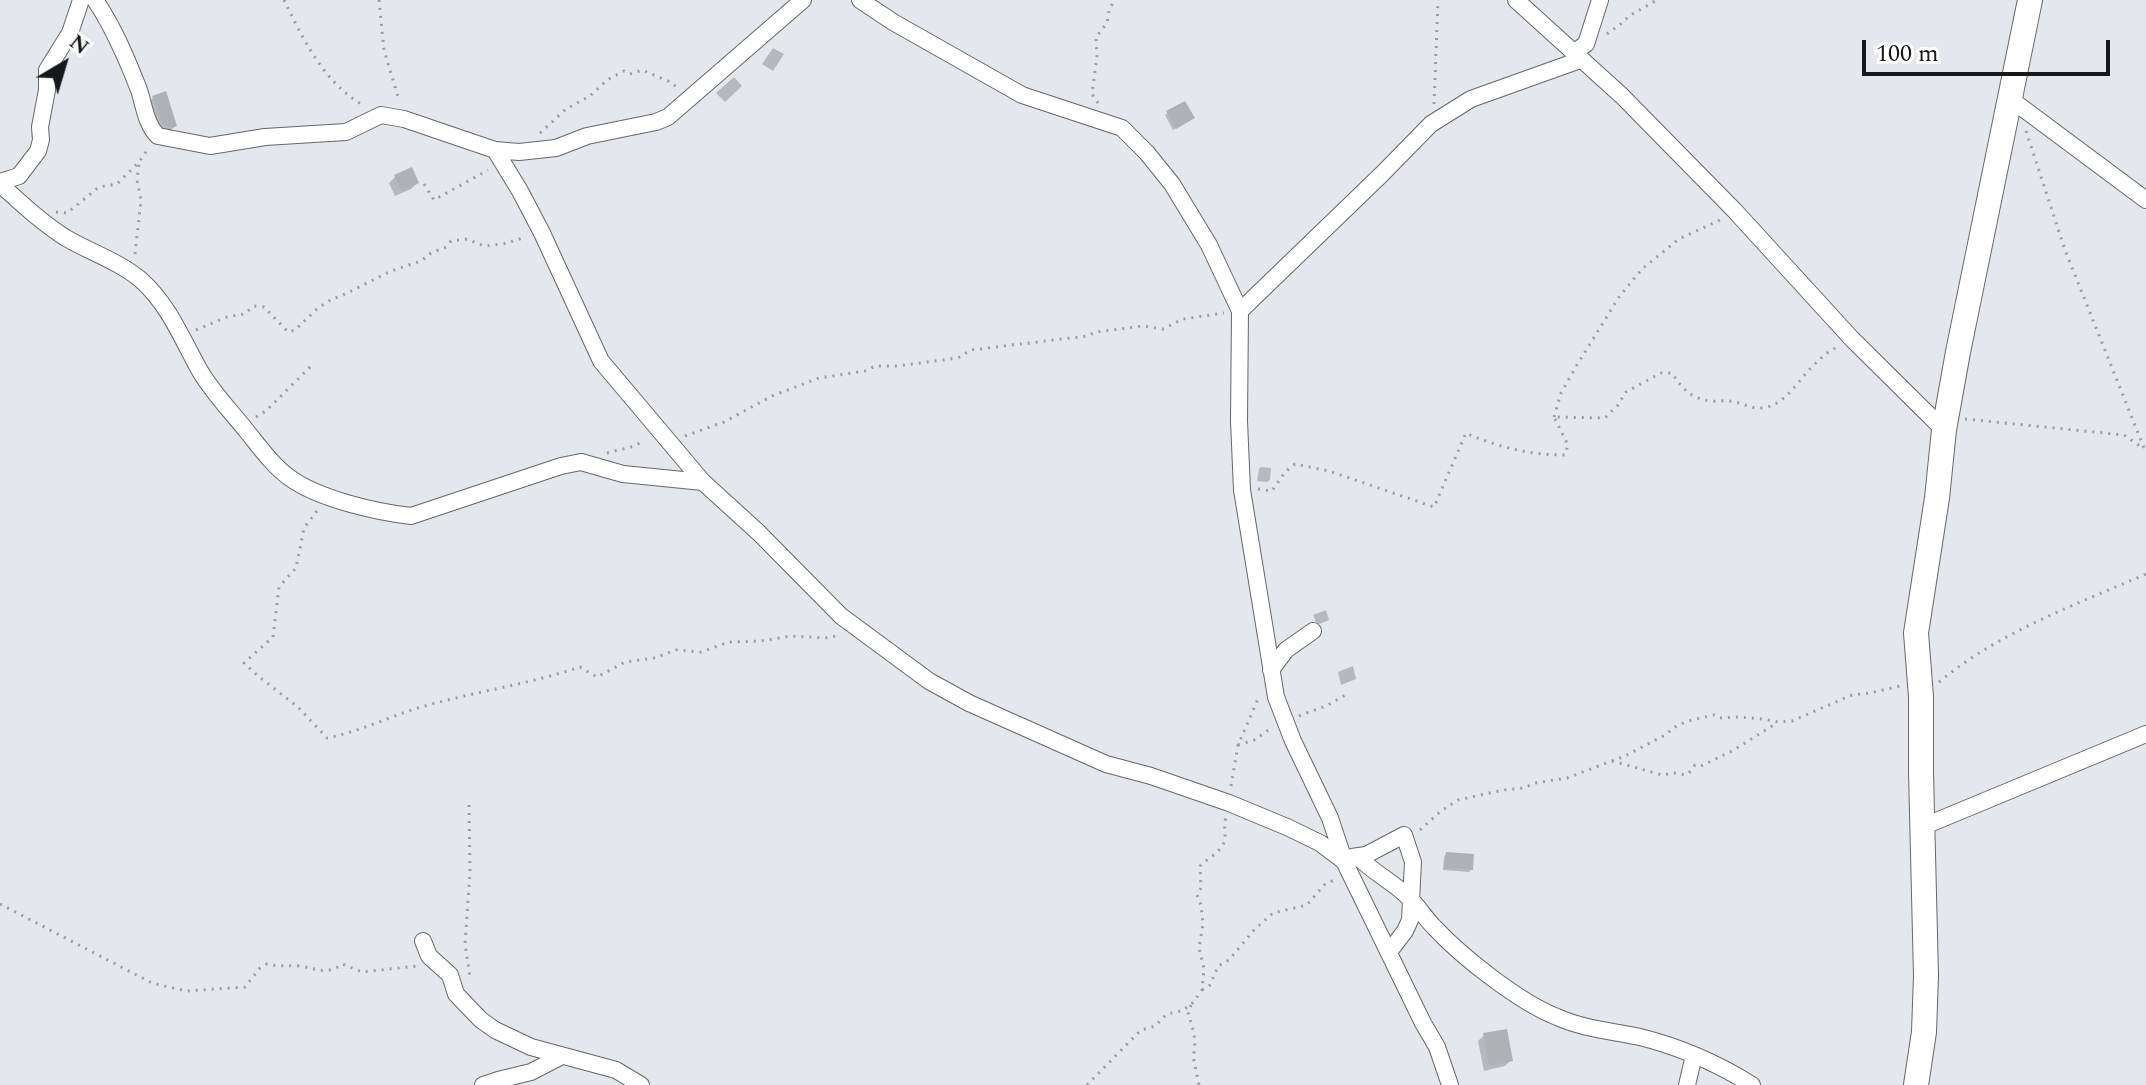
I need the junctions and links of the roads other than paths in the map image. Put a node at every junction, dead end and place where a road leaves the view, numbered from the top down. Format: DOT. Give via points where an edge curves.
graph roads {
  1 [pos="81,0"];
  2 [pos="95,0"];
  3 [pos="803,0"];
  4 [pos="860,0"];
  5 [pos="1516,0"];
  6 [pos="1600,0"];
  7 [pos="2030,0"];
  8 [pos="1580,53"];
  9 [pos="2013,101"];
  10 [pos="499,156"];
  11 [pos="0,183"];
  12 [pos="2146,200"];
  13 [pos="1240,311"];
  14 [pos="1944,430"];
  15 [pos="703,482"];
  16 [pos="1313,631"];
  17 [pos="1271,670"];
  18 [pos="2146,734"];
  19 [pos="1922,827"];
  20 [pos="1348,861"];
  21 [pos="1412,901"];
  22 [pos="423,941"];
  23 [pos="1389,952"];
  24 [pos="1694,1055"];
  25 [pos="562,1056"];
  26 [pos="483,1085"];
  27 [pos="641,1085"];
  28 [pos="1450,1085"];
  29 [pos="1687,1085"];
  30 [pos="1752,1085"];
  31 [pos="1916,1085"];
  1 -- 11 [label="street" via="70,33 47,70 38,151 19,176"];
  2 -- 10 [label="street" via="116,35 158,136 185,135 210,146 346,132 381,115"];
  3 -- 10 [label="street" via="668,117 556,148"];
  4 -- 13 [label="street" via="1022,95 1122,128 1172,184"];
  5 -- 8 [label="street"];
  6 -- 8 [label="street"];
  7 -- 9 [label="street"];
  8 -- 13 [label="street" via="1471,99 1431,124"];
  8 -- 14 [label="street"];
  9 -- 12 [label="street"];
  9 -- 14 [label="street"];
  10 -- 15 [label="street" via="542,233 601,361"];
  11 -- 15 [label="street" via="40,220 139,278 162,302 216,394 273,464 291,480 328,497 411,516 581,462 623,474"];
  13 -- 17 [label="street" via="1242,490"];
  14 -- 19 [label="street" via="1916,633"];
  15 -- 20 [label="street" via="841,616 929,681 1106,764 1287,827"];
  16 -- 17 [label="street" via="1286,650"];
  17 -- 20 [label="street" via="1285,721"];
  18 -- 19 [label="street"];
  19 -- 31 [label="street" via="1926,976"];
  20 -- 21 [label="street" via="1369,868"];
  20 -- 21 [label="street" via="1404,835 1413,862"];
  20 -- 23 [label="street"];
  21 -- 23 [label="street" via="1408,926"];
  21 -- 24 [label="street" via="1466,956 1527,1002 1579,1026"];
  22 -- 25 [label="street" via="429,956 450,975 456,994 488,1025 508,1038"];
  23 -- 28 [label="street" via="1437,1047"];
  24 -- 29 [label="street"];
  24 -- 30 [label="street"];
  25 -- 26 [label="street" via="531,1072"];
  25 -- 27 [label="street" via="616,1070"];
}
